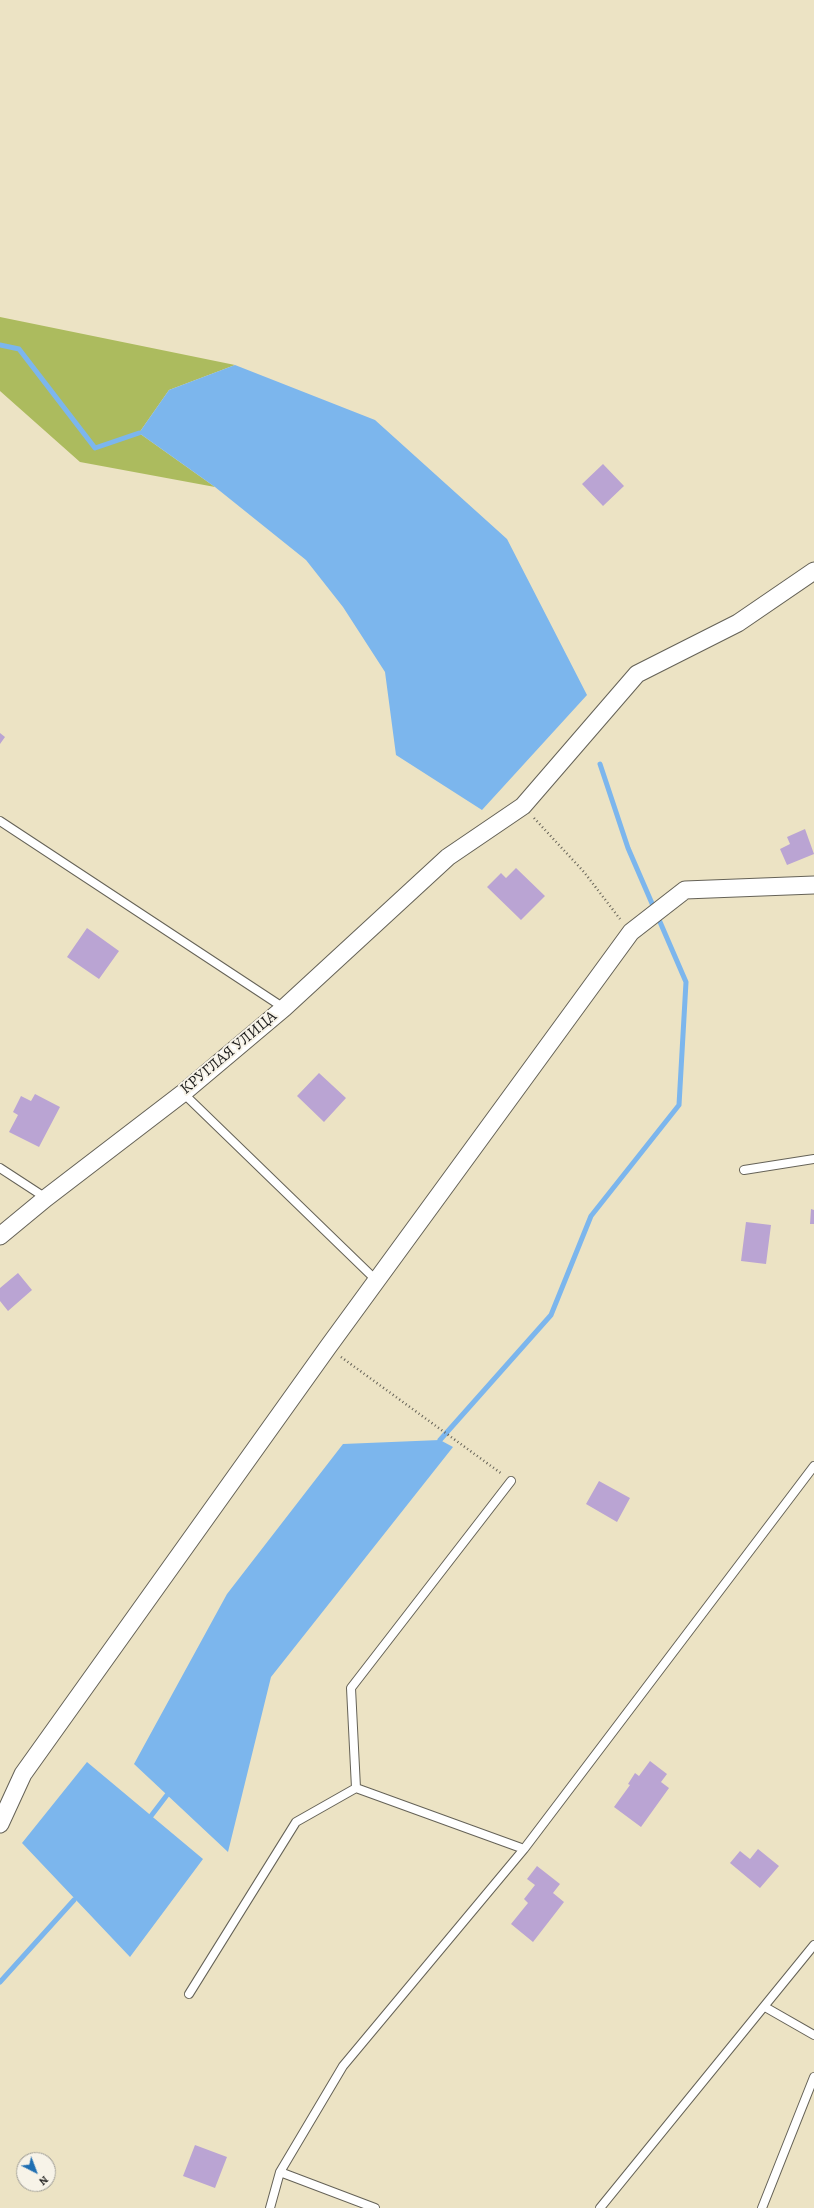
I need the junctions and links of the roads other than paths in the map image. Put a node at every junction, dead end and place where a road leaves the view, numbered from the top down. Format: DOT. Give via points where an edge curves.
graph roads {
  1 [pos="814,571"];
  2 [pos="0,821"];
  3 [pos="814,885"];
  4 [pos="284,1008"];
  5 [pos="183,1093"];
  6 [pos="814,1159"];
  7 [pos="0,1168"];
  8 [pos="744,1170"];
  9 [pos="46,1198"];
  10 [pos="0,1236"];
  11 [pos="376,1281"];
  12 [pos="814,1466"];
  13 [pos="511,1481"];
  14 [pos="356,1788"];
  15 [pos="0,1824"];
  16 [pos="524,1849"];
  17 [pos="814,1945"];
  18 [pos="189,1994"];
  19 [pos="765,2007"];
  20 [pos="814,2035"];
  21 [pos="814,2077"];
  22 [pos="280,2172"];
  23 [pos="270,2208"];
  24 [pos="376,2208"];
  25 [pos="600,2208"];
  26 [pos="762,2208"];
  1 -- 4 [label="street, КРУГЛАЯ УЛИЦА" via="738,623 637,674 523,806 448,857"];
  2 -- 4 [label="lane"];
  3 -- 11 [label="street" via="686,890 631,932"];
  4 -- 5 [label="street, КРУГЛАЯ УЛИЦА"];
  5 -- 9 [label="street, КРУГЛАЯ УЛИЦА"];
  5 -- 11 [label="lane"];
  6 -- 8 [label="lane"];
  7 -- 9 [label="lane"];
  9 -- 10 [label="street, КРУГЛАЯ УЛИЦА"];
  11 -- 15 [label="street" via="23,1774"];
  12 -- 16 [label="lane"];
  13 -- 14 [label="lane" via="351,1688"];
  14 -- 16 [label="lane"];
  14 -- 18 [label="lane" via="296,1822"];
  16 -- 22 [label="lane" via="343,2066"];
  17 -- 19 [label="lane"];
  19 -- 20 [label="lane"];
  19 -- 25 [label="lane"];
  21 -- 26 [label="lane"];
  22 -- 23 [label="lane"];
  22 -- 24 [label="lane"];
}
